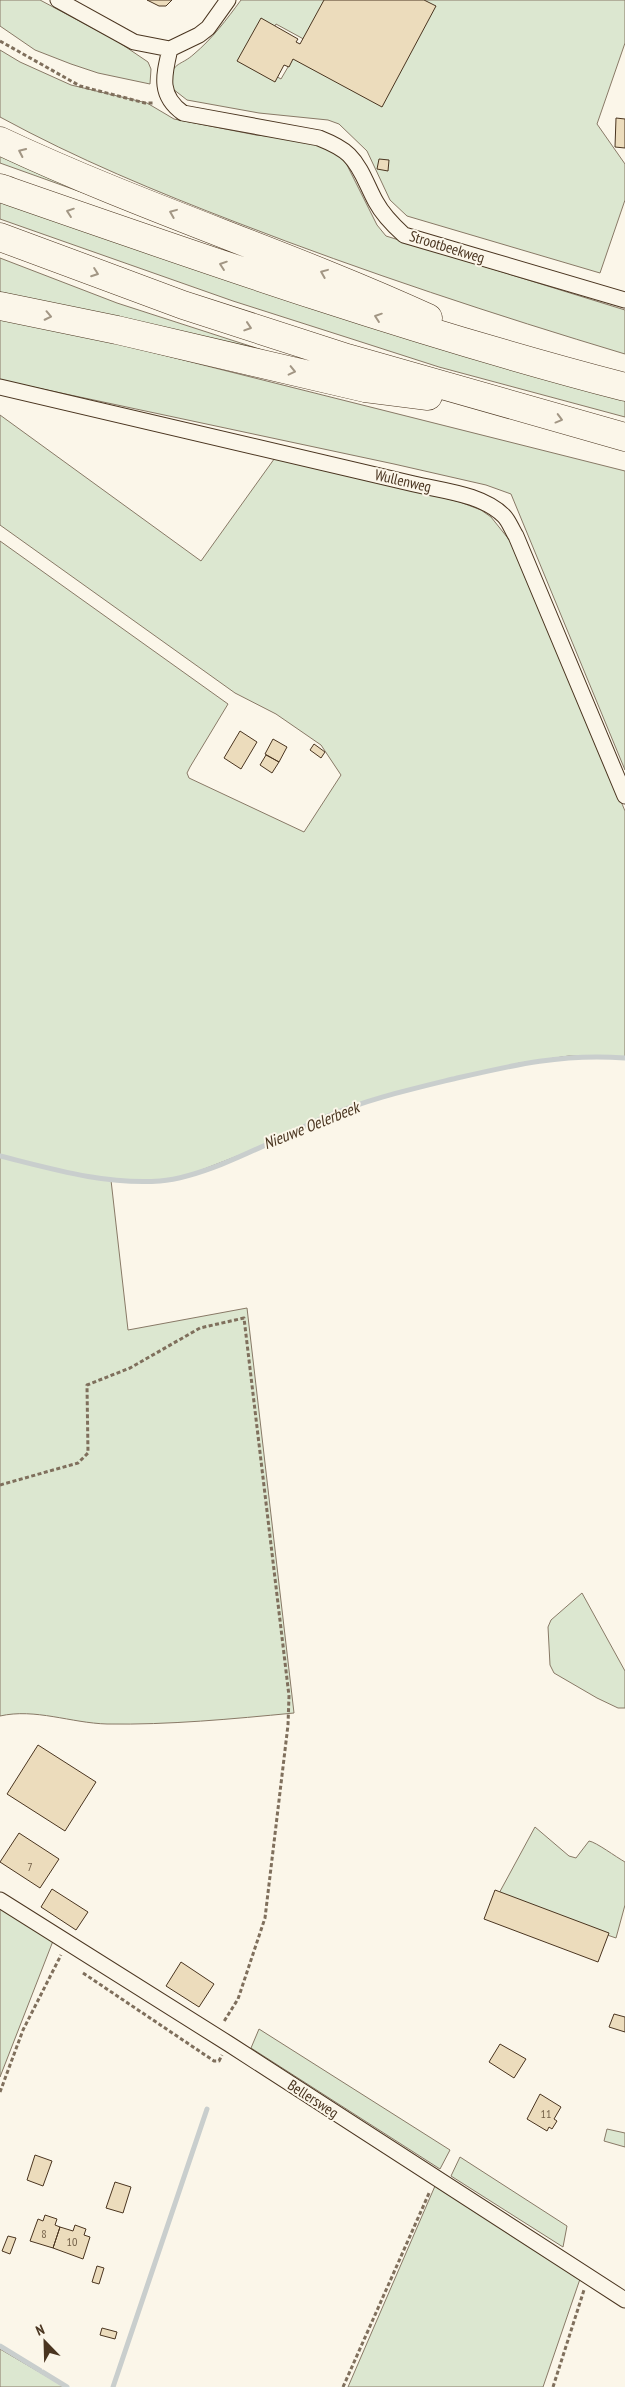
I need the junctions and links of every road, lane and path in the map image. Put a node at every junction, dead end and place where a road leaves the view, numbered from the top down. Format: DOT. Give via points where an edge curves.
graph roads {
  1 [pos="58,0"];
  2 [pos="228,0"];
  3 [pos="0,41"];
  4 [pos="170,49"];
  5 [pos="170,98"];
  6 [pos="0,141"];
  7 [pos="0,188"];
  8 [pos="0,237"];
  9 [pos="625,300"];
  10 [pos="0,306"];
  11 [pos="523,360"];
  12 [pos="0,387"];
  13 [pos="625,387"];
  14 [pos="512,407"];
  15 [pos="625,437"];
  16 [pos="625,796"];
  17 [pos="0,1485"];
  18 [pos="0,1900"];
  19 [pos="68,1942"];
  20 [pos="52,1952"];
  21 [pos="60,1957"];
  22 [pos="68,1963"];
  23 [pos="76,1968"];
  24 [pos="215,2036"];
  25 [pos="229,2044"];
  26 [pos="0,2092"];
  27 [pos="435,2179"];
  28 [pos="588,2277"];
  29 [pos="625,2300"];
  30 [pos="343,2387"];
  31 [pos="553,2387"];
  1 -- 4 [label="street" via="134,42"];
  2 -- 4 [label="street" via="208,28"];
  3 -- 5 [label="path" via="80,86 145,103 162,103"];
  4 -- 5 [label="street" via="164,73 165,89"];
  5 -- 9 [label="street, Strootbeekweg" via="172,105 184,113 318,138 337,146 361,170 376,203 391,224 404,235"];
  11 -- 6 [label="highway, one-way" via="369,291"];
  11 -- 7 [label="highway, one-way" via="389,321"];
  8 -- 14 [label="highway, one-way" via="182,306"];
  10 -- 14 [label="highway, one-way" via="365,388"];
  11 -- 13 [label="highway"];
  12 -- 16 [label="street, Wullenweg" via="473,498 491,506 505,516 516,536"];
  14 -- 15 [label="highway, one-way"];
  17 -- 24 [label="path" via="78,1463 88,1453 87,1385 130,1368 200,1328 244,1318 289,1696 288,1725 265,1918 238,1999"];
  18 -- 19 [label="street, Bellersweg"];
  19 -- 21 [label="path"];
  19 -- 24 [label="street, Bellersweg"];
  20 -- 21 [label="path"];
  21 -- 22 [label="path"];
  21 -- 26 [label="path" via="23,2030"];
  23 -- 25 [label="path" via="214,2061 219,2060"];
  24 -- 25 [label="street, Bellersweg"];
  25 -- 27 [label="street, Bellersweg"];
  27 -- 28 [label="street, Bellersweg"];
  27 -- 30 [label="path"];
  28 -- 29 [label="street, Bellersweg"];
  28 -- 31 [label="path"];
}
